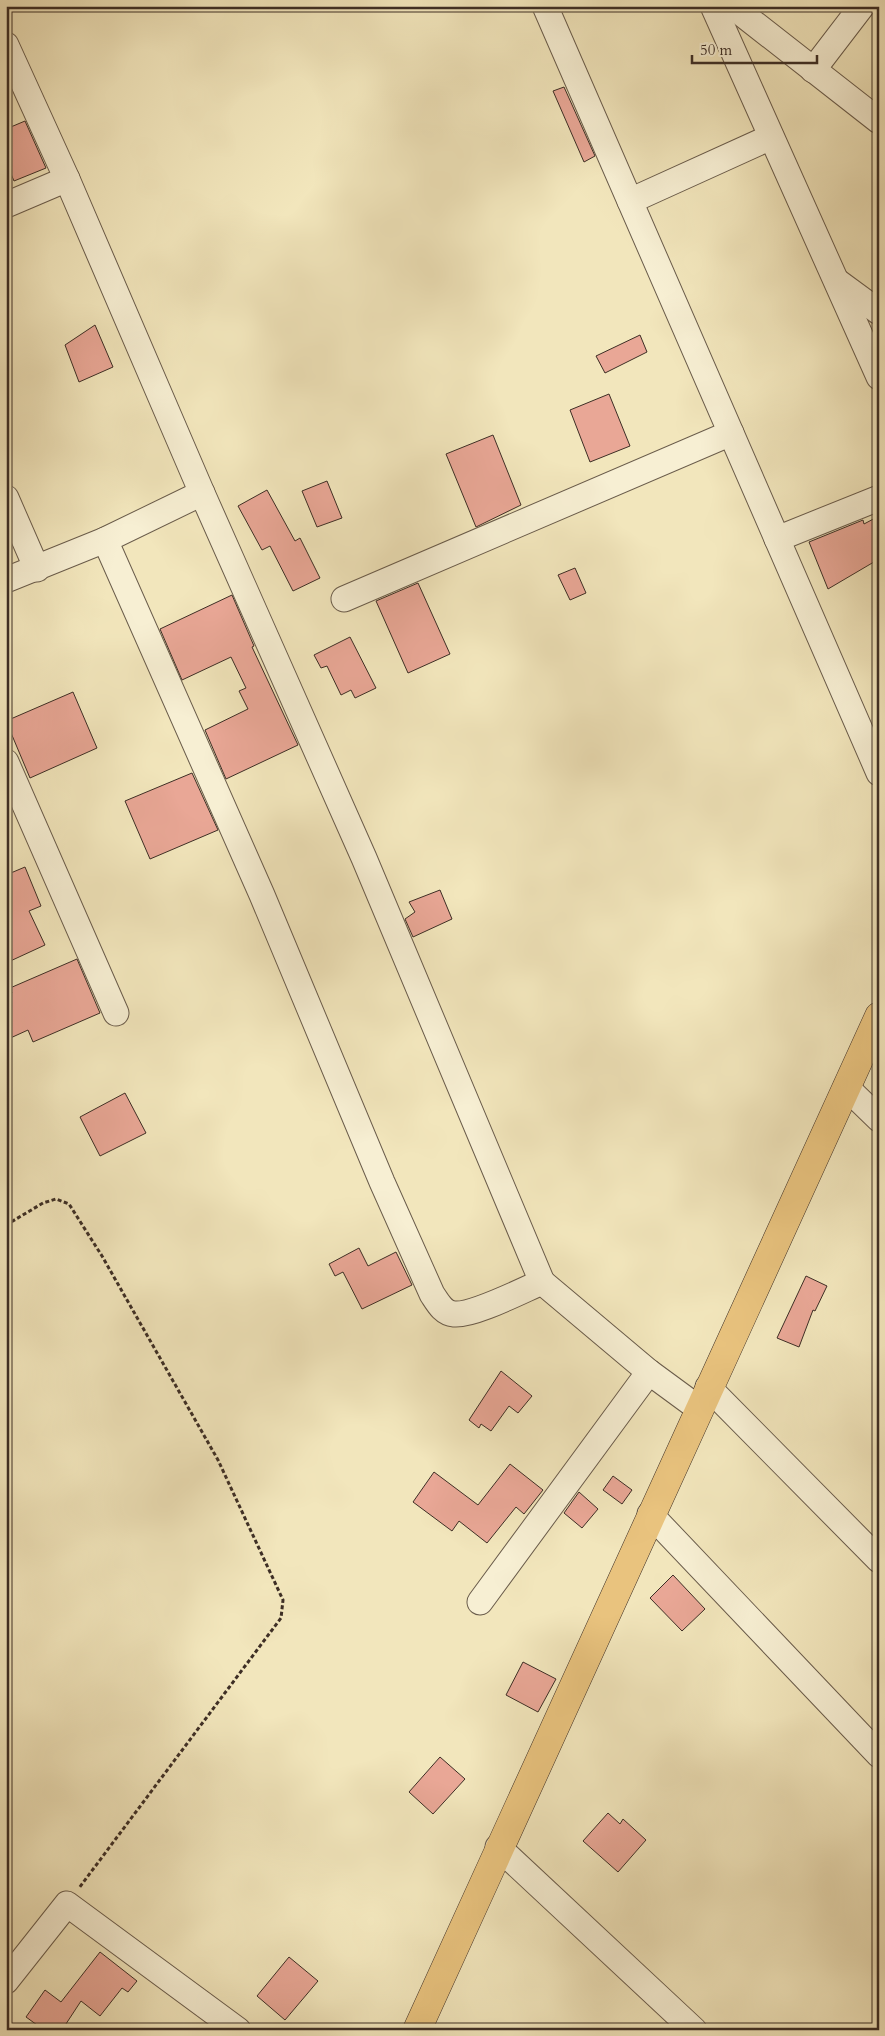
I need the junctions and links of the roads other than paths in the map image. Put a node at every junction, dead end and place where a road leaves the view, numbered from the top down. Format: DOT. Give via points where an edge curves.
graph roads {
  1 [pos="545,6"];
  2 [pos="713,6"];
  3 [pos="732,6"];
  4 [pos="862,6"];
  5 [pos="6,45"];
  6 [pos="813,70"];
  7 [pos="879,121"];
  8 [pos="771,137"];
  9 [pos="67,179"];
  10 [pos="630,201"];
  11 [pos="6,204"];
  12 [pos="836,281"];
  13 [pos="879,312"];
  14 [pos="879,376"];
  15 [pos="731,433"];
  16 [pos="202,493"];
  17 [pos="6,498"];
  18 [pos="879,498"];
  19 [pos="106,540"];
  20 [pos="777,540"];
  21 [pos="37,569"];
  22 [pos="6,580"];
  23 [pos="344,599"];
  24 [pos="6,762"];
  25 [pos="879,773"];
  26 [pos="116,1012"];
  27 [pos="879,1016"];
  28 [pos="846,1087"];
  29 [pos="879,1119"];
  30 [pos="542,1282"];
  31 [pos="649,1372"];
  32 [pos="703,1398"];
  33 [pos="650,1514"];
  34 [pos="879,1560"];
  35 [pos="480,1602"];
  36 [pos="879,1755"];
  37 [pos="498,1847"];
  38 [pos="6,1981"];
  39 [pos="238,2030"];
  40 [pos="416,2030"];
  41 [pos="694,2030"];
  1 -- 10 [label="street"];
  2 -- 8 [label="street"];
  3 -- 6 [label="street"];
  4 -- 6 [label="street"];
  5 -- 9 [label="street"];
  6 -- 7 [label="street"];
  8 -- 10 [label="street"];
  8 -- 12 [label="street"];
  9 -- 11 [label="street"];
  9 -- 16 [label="street"];
  10 -- 15 [label="street"];
  12 -- 13 [label="street"];
  12 -- 14 [label="street"];
  15 -- 20 [label="street"];
  15 -- 23 [label="street"];
  16 -- 19 [label="street"];
  16 -- 30 [label="street" via="364,858"];
  17 -- 21 [label="street"];
  18 -- 20 [label="street"];
  19 -- 21 [label="street"];
  19 -- 30 [label="street" via="432,1294 441,1308 455,1314 485,1307"];
  20 -- 25 [label="street"];
  21 -- 22 [label="street"];
  24 -- 26 [label="street"];
  27 -- 28 [label="main road"];
  28 -- 29 [label="street"];
  28 -- 32 [label="main road"];
  30 -- 31 [label="street"];
  31 -- 32 [label="street"];
  31 -- 35 [label="street"];
  32 -- 33 [label="main road"];
  32 -- 34 [label="street"];
  33 -- 36 [label="street"];
  33 -- 37 [label="main road"];
  37 -- 40 [label="main road"];
  37 -- 41 [label="street"];
  38 -- 39 [label="street" via="67,1904"];
}
